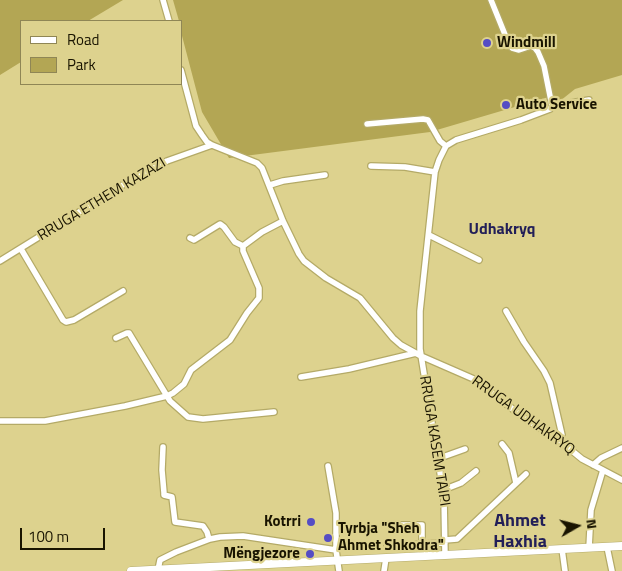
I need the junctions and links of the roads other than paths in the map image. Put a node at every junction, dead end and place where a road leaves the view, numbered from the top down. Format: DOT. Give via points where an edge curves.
graph roads {
  1 [pos="163,0"];
  2 [pos="491,0"];
  3 [pos="169,20"];
  4 [pos="182,74"];
  5 [pos="589,100"];
  6 [pos="552,106"];
  7 [pos="367,124"];
  8 [pos="212,145"];
  9 [pos="446,146"];
  10 [pos="371,166"];
  11 [pos="435,172"];
  12 [pos="325,175"];
  13 [pos="270,185"];
  14 [pos="283,221"];
  15 [pos="429,235"];
  16 [pos="190,238"];
  17 [pos="243,246"];
  18 [pos="21,249"];
  19 [pos="479,260"];
  20 [pos="0,261"];
  21 [pos="123,291"];
  22 [pos="506,311"];
  23 [pos="116,338"];
  24 [pos="418,355"];
  25 [pos="301,377"];
  26 [pos="167,396"];
  27 [pos="274,412"];
  28 [pos="0,421"];
  29 [pos="560,442"];
  30 [pos="502,444"];
  31 [pos="163,446"];
  32 [pos="622,448"];
  33 [pos="465,449"];
  34 [pos="437,459"];
  35 [pos="594,465"];
  36 [pos="328,466"];
  37 [pos="603,470"];
  38 [pos="476,471"];
  39 [pos="526,474"];
  40 [pos="622,480"];
  41 [pos="516,483"];
  42 [pos="443,490"];
  43 [pos="402,525"];
  44 [pos="209,539"];
  45 [pos="445,541"];
  46 [pos="422,545"];
  47 [pos="387,546"];
  48 [pos="622,546"];
  49 [pos="607,547"];
  50 [pos="589,548"];
  51 [pos="562,549"];
  52 [pos="336,550"];
  53 [pos="445,555"];
  54 [pos="386,558"];
  55 [pos="338,561"];
  56 [pos="253,568"];
  57 [pos="158,570"];
  58 [pos="131,571"];
  59 [pos="339,571"];
  60 [pos="384,571"];
  61 [pos="565,571"];
  62 [pos="612,571"];
  1 -- 3 [label="street"];
  2 -- 6 [label="street" via="512,48 519,50 531,46 538,52"];
  4 -- 8 [label="street" via="196,126"];
  5 -- 6 [label="street"];
  6 -- 9 [label="street"];
  7 -- 9 [label="street" via="428,120"];
  8 -- 13 [label="street, RRUGA UDHAKRYQ" via="257,163"];
  8 -- 18 [label="street, RRUGA ETHEM KAZAZI" via="167,161 126,183"];
  9 -- 11 [label="street, RRUGA KASEM TAIPI"];
  10 -- 11 [label="street"];
  11 -- 15 [label="street, RRUGA KASEM TAIPI"];
  12 -- 13 [label="street"];
  13 -- 14 [label="street, RRUGA UDHAKRYQ"];
  14 -- 17 [label="street"];
  14 -- 24 [label="street, RRUGA UDHAKRYQ" via="304,261 360,298 401,346"];
  15 -- 19 [label="street"];
  15 -- 24 [label="street, RRUGA KASEM TAIPI"];
  16 -- 17 [label="street" via="194,240 220,224 235,242"];
  17 -- 26 [label="street" via="259,288 259,298 225,345 191,370 184,384"];
  18 -- 20 [label="street, RRUGA ETHEM KAZAZI"];
  18 -- 21 [label="street, RRUGA ETHEM KAZAZI" via="66,322"];
  22 -- 29 [label="street" via="550,383 562,435"];
  23 -- 26 [label="street" via="129,333"];
  24 -- 25 [label="street"];
  24 -- 29 [label="street, RRUGA UDHAKRYQ" via="476,380"];
  24 -- 34 [label="street, RRUGA KASEM TAIPI"];
  26 -- 27 [label="street" via="188,417 195,419"];
  26 -- 28 [label="street" via="45,421"];
  29 -- 35 [label="street, RRUGA UDHAKRYQ"];
  30 -- 41 [label="street" via="509,453"];
  31 -- 44 [label="street" via="164,495 172,497 173,519 202,526"];
  32 -- 35 [label="street"];
  33 -- 34 [label="street"];
  34 -- 42 [label="street, RRUGA KASEM TAIPI"];
  35 -- 37 [label="street, RRUGA UDHAKRYQ"];
  36 -- 52 [label="street" via="336,513"];
  37 -- 40 [label="street, RRUGA UDHAKRYQ"];
  37 -- 50 [label="street" via="591,510"];
  38 -- 42 [label="street" via="461,483"];
  39 -- 41 [label="street"];
  41 -- 45 [label="street" via="457,539"];
  42 -- 45 [label="street, RRUGA KASEM TAIPI"];
  43 -- 46 [label="street" via="422,525"];
  44 -- 52 [label="street" via="243,536"];
  44 -- 57 [label="street" via="160,560"];
  45 -- 46 [label="street"];
  45 -- 53 [label="street, RRUGA KASEM TAIPI"];
  46 -- 47 [label="street"];
  48 -- 49 [label="main road"];
  49 -- 50 [label="main road"];
  49 -- 62 [label="street"];
  50 -- 51 [label="main road"];
  51 -- 53 [label="main road"];
  51 -- 61 [label="street"];
  52 -- 55 [label="street"];
  53 -- 54 [label="main road"];
  54 -- 55 [label="main road"];
  54 -- 60 [label="street"];
  55 -- 56 [label="main road"];
  55 -- 59 [label="street"];
  56 -- 57 [label="main road"];
  57 -- 58 [label="main road"];
}
